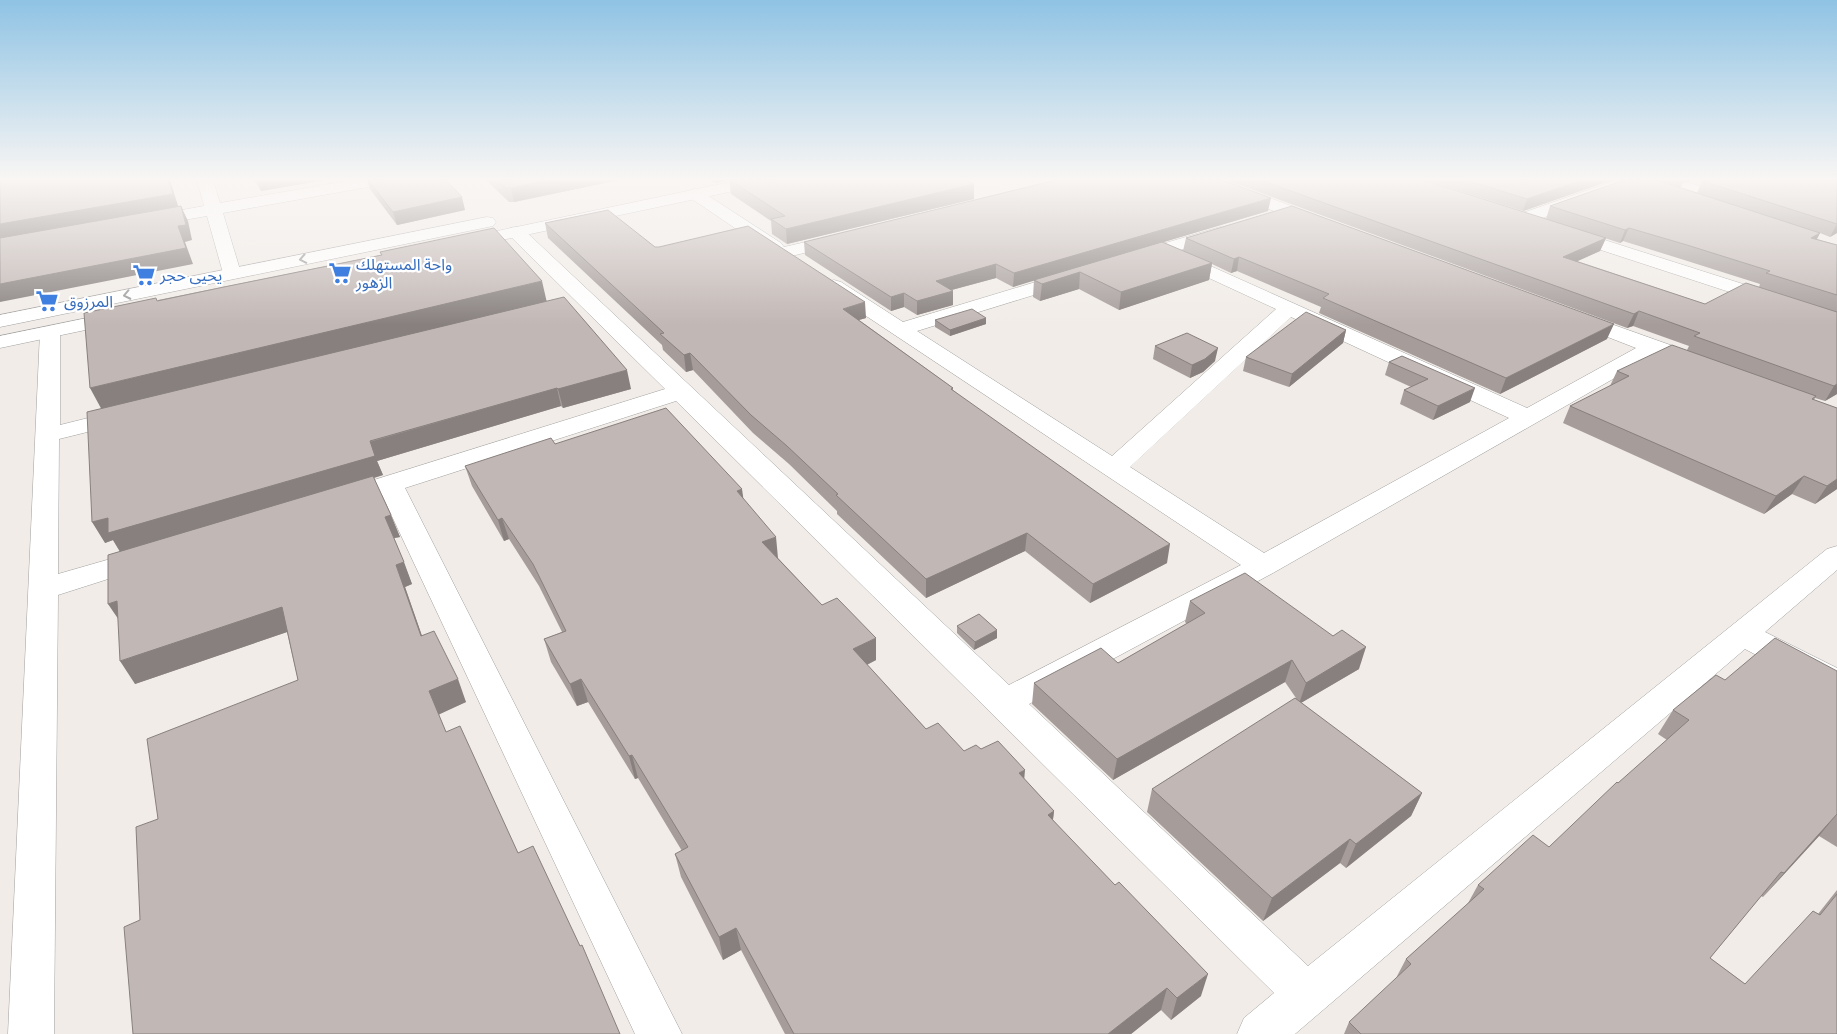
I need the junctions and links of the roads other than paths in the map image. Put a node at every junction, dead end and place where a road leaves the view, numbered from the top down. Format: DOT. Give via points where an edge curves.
graph roads {
  1 [pos="218,228"];
  2 [pos="472,228"];
  3 [pos="531,228"];
  4 [pos="750,228"];
  5 [pos="1235,228"];
  6 [pos="1551,228"];
  7 [pos="516,232"];
  8 [pos="859,234"];
  9 [pos="1162,250"];
  10 [pos="783,253"];
  11 [pos="1125,261"];
  12 [pos="351,268"];
  13 [pos="1087,272"];
  14 [pos="232,273"];
  15 [pos="1289,308"];
  16 [pos="1560,312"];
  17 [pos="138,313"];
  18 [pos="0,321"];
  19 [pos="1837,321"];
  20 [pos="900,329"];
  21 [pos="50,332"];
  22 [pos="0,342"];
  23 [pos="1653,347"];
  24 [pos="1680,357"];
  25 [pos="680,392"];
  26 [pos="144,411"];
  27 [pos="1527,417"];
  28 [pos="48,435"];
  29 [pos="1114,468"];
  30 [pos="390,484"];
  31 [pos="315,506"];
  32 [pos="174,549"];
  33 [pos="1837,556"];
  34 [pos="1263,566"];
  35 [pos="43,588"];
  36 [pos="1743,634"];
  37 [pos="1837,683"];
  38 [pos="1003,703"];
  39 [pos="1307,995"];
  40 [pos="31,1034"];
  41 [pos="659,1034"];
  42 [pos="1260,1034"];
  1 -- 14 [label="street"];
  2 -- 14 [label="street, one-way"];
  3 -- 7 [label="street"];
  4 -- 10 [label="street"];
  5 -- 9 [label="street"];
  6 -- 19 [label="street"];
  7 -- 12 [label="street"];
  7 -- 25 [label="street" via="576,304"];
  8 -- 10 [label="street"];
  9 -- 11 [label="street"];
  9 -- 15 [label="street"];
  10 -- 20 [label="street"];
  13 -- 20 [label="street"];
  14 -- 18 [label="street, one-way"];
  15 -- 27 [label="street"];
  15 -- 29 [label="street"];
  16 -- 23 [label="street"];
  17 -- 21 [label="street"];
  20 -- 29 [label="street"];
  21 -- 22 [label="street"];
  21 -- 28 [label="street"];
  23 -- 24 [label="street"];
  23 -- 27 [label="street"];
  25 -- 30 [label="street"];
  25 -- 38 [label="street"];
  26 -- 28 [label="street"];
  27 -- 34 [label="street"];
  28 -- 35 [label="street"];
  29 -- 34 [label="street"];
  30 -- 31 [label="street"];
  30 -- 41 [label="street"];
  32 -- 35 [label="street"];
  33 -- 36 [label="street"];
  34 -- 38 [label="street"];
  35 -- 40 [label="street"];
  36 -- 37 [label="street"];
  36 -- 39 [label="street"];
  38 -- 39 [label="street"];
  39 -- 42 [label="street"];
}
